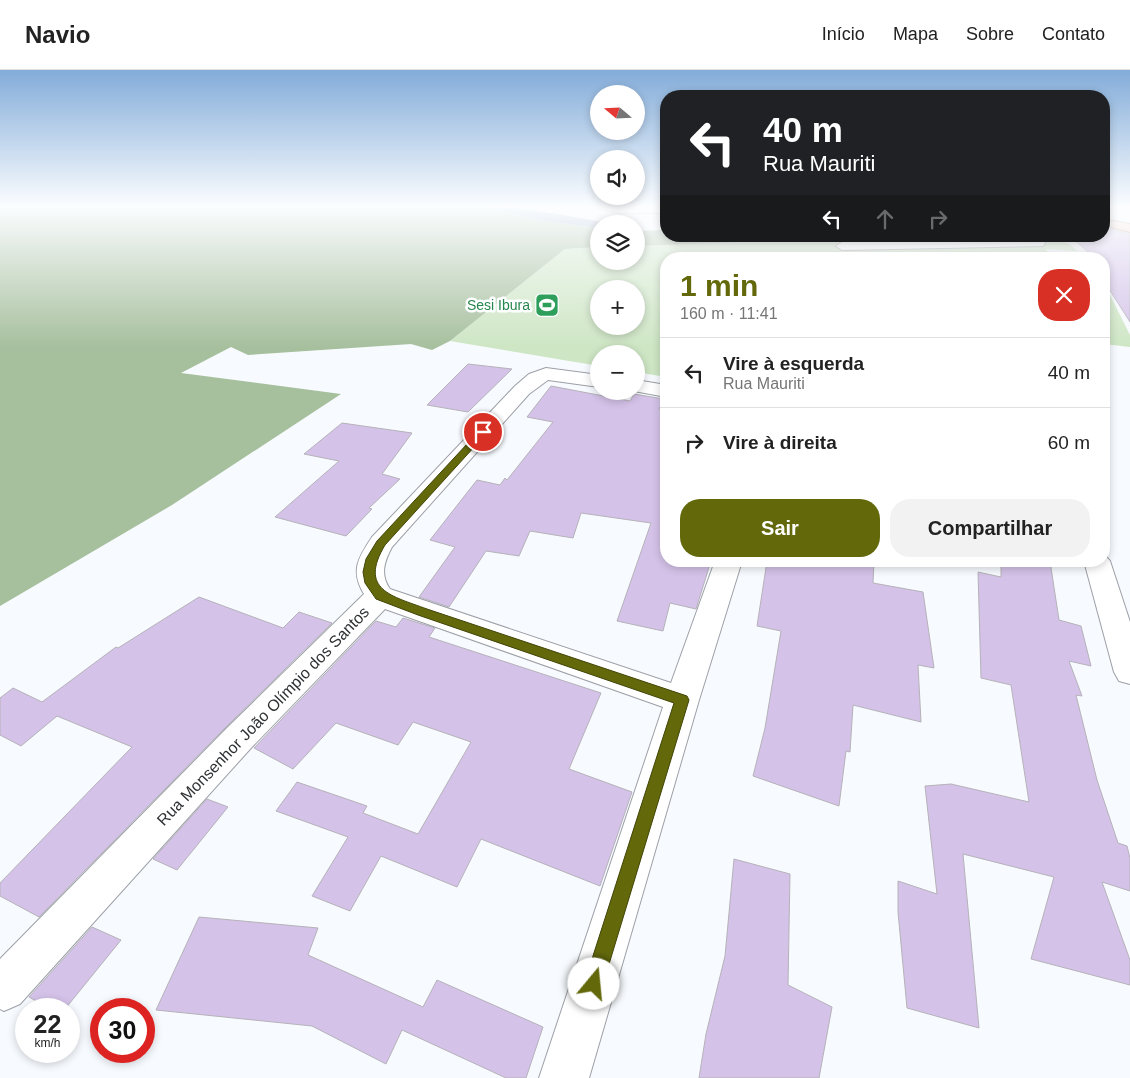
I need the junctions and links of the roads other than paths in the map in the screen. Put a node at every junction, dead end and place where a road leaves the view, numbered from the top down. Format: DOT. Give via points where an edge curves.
graph roads {
  1 [pos="590,380"];
  2 [pos="645,387"];
  3 [pos="660,389"];
  4 [pos="727,567"];
  5 [pos="1100,567"];
  6 [pos="380,596"];
  7 [pos="1130,672"];
  8 [pos="682,700"];
  9 [pos="4,988"];
  10 [pos="564,1078"];
  1 -- 6 [label="street, Rua Monsenhor João Olímpio dos Santos" via="546,374 522,390 381,543 371,559 369,572 371,583"];
  2 -- 3 [label="street"];
  4 -- 8 [label="street"];
  5 -- 7 [label="street"];
  6 -- 8 [label="street"];
  6 -- 9 [label="street, Rua Monsenhor João Olímpio dos Santos" via="239,738"];
  8 -- 10 [label="street"];
}
